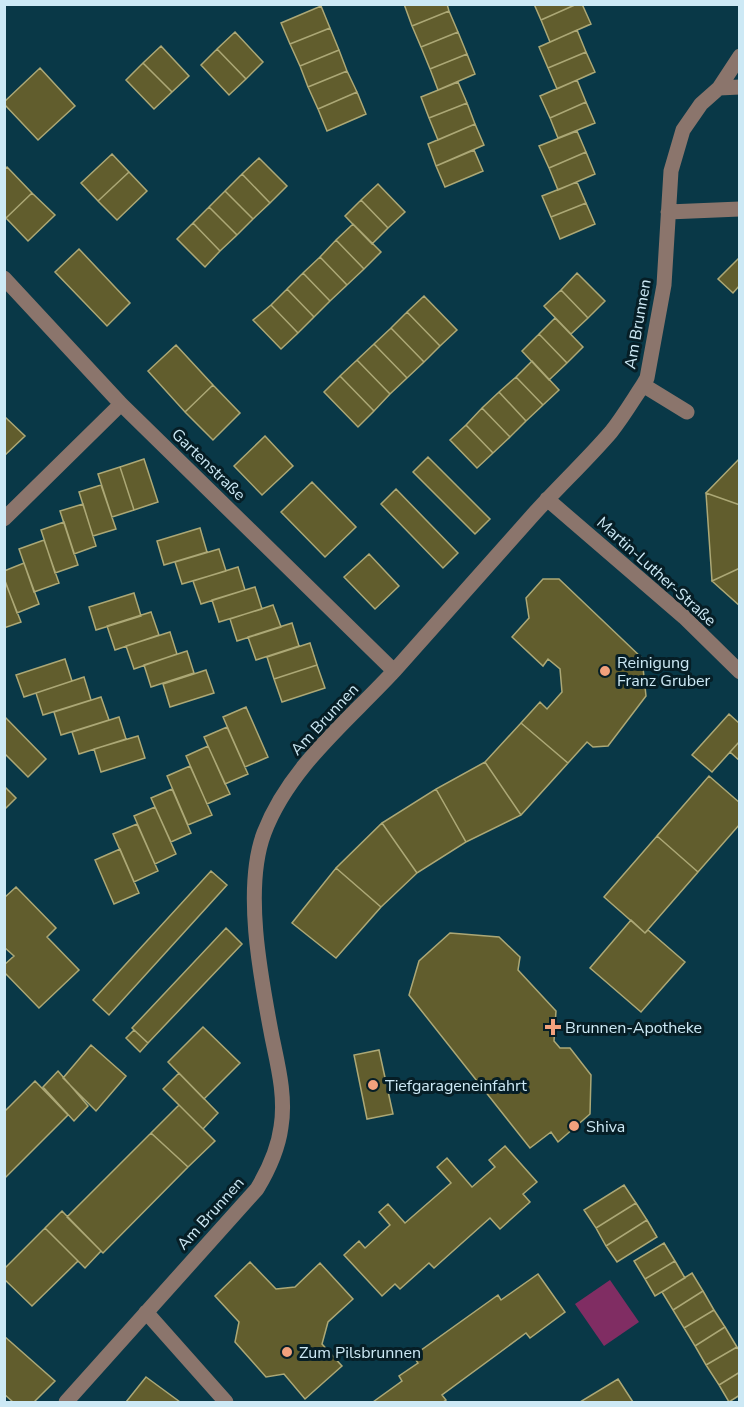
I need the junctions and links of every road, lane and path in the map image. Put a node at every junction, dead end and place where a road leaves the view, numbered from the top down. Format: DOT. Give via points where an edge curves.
graph roads {
  1 [pos="740,56"];
  2 [pos="740,87"];
  3 [pos="719,88"];
  4 [pos="740,209"];
  5 [pos="669,212"];
  6 [pos="4,278"];
  7 [pos="643,385"];
  8 [pos="121,404"];
  9 [pos="687,412"];
  10 [pos="547,499"];
  11 [pos="4,519"];
  12 [pos="394,671"];
  13 [pos="740,672"];
  14 [pos="146,1311"];
  15 [pos="66,1402"];
  16 [pos="226,1402"];
  1 -- 3 [label="street, Am Brunnen"];
  2 -- 3 [label="street"];
  3 -- 5 [label="street, Am Brunnen" via="701,104 683,130 672,171"];
  4 -- 5 [label="street"];
  5 -- 7 [label="street, Am Brunnen" via="664,285"];
  6 -- 8 [label="street, Gartenstraße"];
  7 -- 9 [label="street"];
  7 -- 10 [label="street, Am Brunnen" via="611,431"];
  8 -- 11 [label="street"];
  8 -- 12 [label="street, Gartenstraße"];
  10 -- 12 [label="street, Am Brunnen"];
  10 -- 13 [label="street, Martin-Luther-Straße" via="684,616"];
  12 -- 14 [label="street, Am Brunnen" via="299,772 276,806 263,836 256,865 254,908 282,1098 282,1125 271,1166 257,1189"];
  14 -- 15 [label="street, Am Brunnen"];
  14 -- 16 [label="street"];
}
